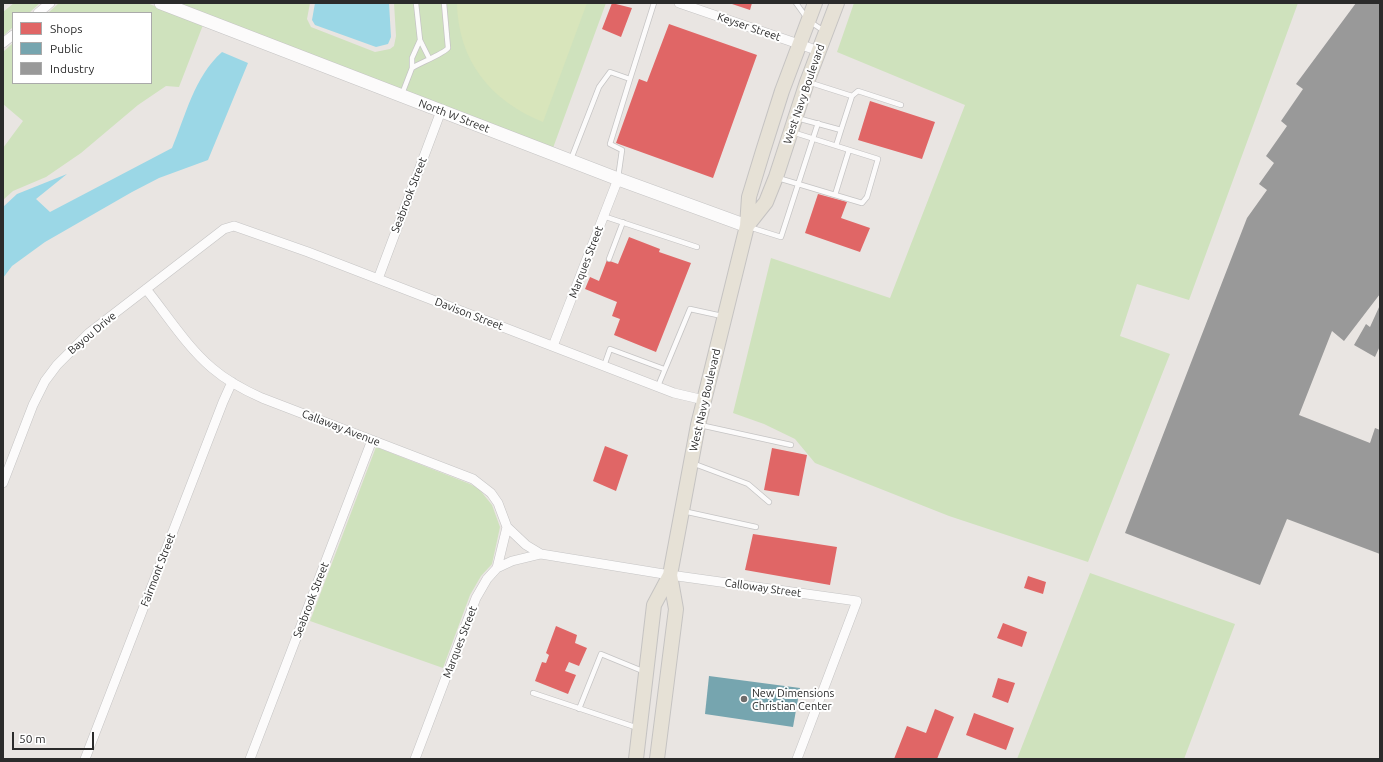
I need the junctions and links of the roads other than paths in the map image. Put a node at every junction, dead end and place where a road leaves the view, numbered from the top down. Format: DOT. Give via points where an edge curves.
graph roads {
  1 [pos="50,3"];
  2 [pos="161,3"];
  3 [pos="416,3"];
  4 [pos="444,3"];
  5 [pos="654,3"];
  6 [pos="679,3"];
  7 [pos="796,3"];
  8 [pos="815,3"];
  9 [pos="837,3"];
  10 [pos="39,12"];
  11 [pos="808,21"];
  12 [pos="826,32"];
  13 [pos="12,36"];
  14 [pos="420,40"];
  15 [pos="3,44"];
  16 [pos="799,45"];
  17 [pos="819,51"];
  18 [pos="429,58"];
  19 [pos="412,68"];
  20 [pos="630,80"];
  21 [pos="807,82"];
  22 [pos="402,96"];
  23 [pos="852,96"];
  24 [pos="901,105"];
  25 [pos="441,111"];
  26 [pos="795,117"];
  27 [pos="818,123"];
  28 [pos="841,130"];
  29 [pos="790,132"];
  30 [pos="813,139"];
  31 [pos="836,146"];
  32 [pos="849,150"];
  33 [pos="571,160"];
  34 [pos="776,177"];
  35 [pos="618,178"];
  36 [pos="798,184"];
  37 [pos="835,195"];
  38 [pos="603,216"];
  39 [pos="623,222"];
  40 [pos="234,226"];
  41 [pos="747,226"];
  42 [pos="697,247"];
  43 [pos="609,259"];
  44 [pos="378,279"];
  45 [pos="146,289"];
  46 [pos="724,317"];
  47 [pos="554,346"];
  48 [pos="604,366"];
  49 [pos="664,369"];
  50 [pos="232,382"];
  51 [pos="658,386"];
  52 [pos="704,400"];
  53 [pos="698,425"];
  54 [pos="372,440"];
  55 [pos="791,445"];
  56 [pos="691,462"];
  57 [pos="3,483"];
  58 [pos="769,502"];
  59 [pos="682,510"];
  60 [pos="507,527"];
  61 [pos="756,527"];
  62 [pos="541,554"];
  63 [pos="497,568"];
  64 [pos="670,575"];
  65 [pos="646,673"];
  66 [pos="532,694"];
  67 [pos="579,709"];
  68 [pos="640,729"];
  69 [pos="85,759"];
  70 [pos="250,759"];
  71 [pos="415,759"];
  72 [pos="636,759"];
  73 [pos="657,759"];
  74 [pos="797,759"];
  1 -- 10 [label="street"];
  2 -- 22 [label="main road, North W Street"];
  3 -- 14 [label="lane"];
  4 -- 18 [label="lane" via="448,48 445,52"];
  5 -- 20 [label="lane"];
  6 -- 16 [label="street, Keyser Street"];
  7 -- 11 [label="lane"];
  8 -- 11 [label="main road, West Navy Boulevard"];
  9 -- 12 [label="main road, West Navy Boulevard"];
  11 -- 12 [label="lane"];
  11 -- 16 [label="main road, West Navy Boulevard"];
  12 -- 17 [label="main road, West Navy Boulevard"];
  13 -- 15 [label="street"];
  14 -- 18 [label="lane"];
  14 -- 19 [label="lane" via="412,58"];
  16 -- 17 [label="street, Keyser Street"];
  16 -- 41 [label="main road, West Navy Boulevard" via="749,197"];
  17 -- 21 [label="main road, West Navy Boulevard"];
  18 -- 19 [label="lane"];
  19 -- 22 [label="lane"];
  20 -- 33 [label="lane" via="610,72 599,87"];
  20 -- 35 [label="lane" via="610,144 622,150"];
  21 -- 23 [label="lane"];
  21 -- 26 [label="main road, West Navy Boulevard"];
  22 -- 25 [label="main road, North W Street"];
  23 -- 24 [label="lane" via="858,91"];
  23 -- 28 [label="lane"];
  25 -- 33 [label="main road, North W Street"];
  25 -- 44 [label="street, Seabrook Street"];
  26 -- 27 [label="lane"];
  26 -- 29 [label="main road, West Navy Boulevard"];
  27 -- 28 [label="lane"];
  27 -- 30 [label="lane"];
  28 -- 31 [label="lane"];
  29 -- 30 [label="lane"];
  29 -- 34 [label="main road, West Navy Boulevard"];
  30 -- 31 [label="lane"];
  30 -- 36 [label="lane"];
  31 -- 32 [label="lane"];
  32 -- 37 [label="lane"];
  32 -- 37 [label="lane" via="878,159 867,197 862,203"];
  33 -- 35 [label="main road, North W Street"];
  34 -- 36 [label="lane"];
  34 -- 41 [label="main road, West Navy Boulevard" via="766,202"];
  35 -- 38 [label="street, Marques Street"];
  35 -- 41 [label="main road, North W Street"];
  36 -- 37 [label="lane"];
  36 -- 41 [label="lane" via="781,237"];
  38 -- 39 [label="lane"];
  38 -- 47 [label="street, Marques Street"];
  39 -- 42 [label="lane"];
  39 -- 43 [label="lane"];
  40 -- 44 [label="street, Davison Street"];
  40 -- 45 [label="street, Bayou Drive" via="224,229"];
  41 -- 46 [label="main road, West Navy Boulevard"];
  44 -- 47 [label="street, Davison Street"];
  45 -- 50 [label="street, Callaway Avenue" via="201,358"];
  45 -- 57 [label="street, Bayou Drive" via="89,333 56,365 33,405"];
  46 -- 49 [label="lane" via="690,309"];
  46 -- 52 [label="main road, West Navy Boulevard"];
  47 -- 48 [label="street, Davison Street"];
  48 -- 49 [label="lane" via="610,349"];
  48 -- 51 [label="street, Davison Street"];
  49 -- 51 [label="lane"];
  50 -- 54 [label="street, Callaway Avenue" via="262,398"];
  50 -- 69 [label="street, Fairmont Street"];
  51 -- 52 [label="street, Davison Street"];
  52 -- 53 [label="main road, West Navy Boulevard"];
  53 -- 55 [label="lane"];
  53 -- 56 [label="main road, West Navy Boulevard"];
  54 -- 60 [label="street, Callaway Avenue" via="483,485 495,498"];
  54 -- 70 [label="street, Seabrook Street"];
  56 -- 58 [label="lane" via="748,484"];
  56 -- 59 [label="main road, West Navy Boulevard"];
  59 -- 61 [label="lane"];
  59 -- 64 [label="main road, West Navy Boulevard"];
  60 -- 62 [label="street, Callaway Avenue" via="526,545"];
  60 -- 63 [label="street, Marques Street"];
  62 -- 63 [label="street, Callaway Avenue" via="512,561"];
  62 -- 64 [label="street, Callaway Avenue"];
  63 -- 71 [label="street, Marques Street" via="476,598"];
  64 -- 65 [label="main road, West Navy Boulevard" via="654,606"];
  64 -- 73 [label="main road, West Navy Boulevard" via="676,609"];
  64 -- 74 [label="street, Calloway Street" via="857,601"];
  65 -- 67 [label="lane" via="601,654"];
  65 -- 68 [label="main road, West Navy Boulevard"];
  66 -- 67 [label="lane"];
  67 -- 68 [label="lane"];
  68 -- 72 [label="main road, West Navy Boulevard"];
}
